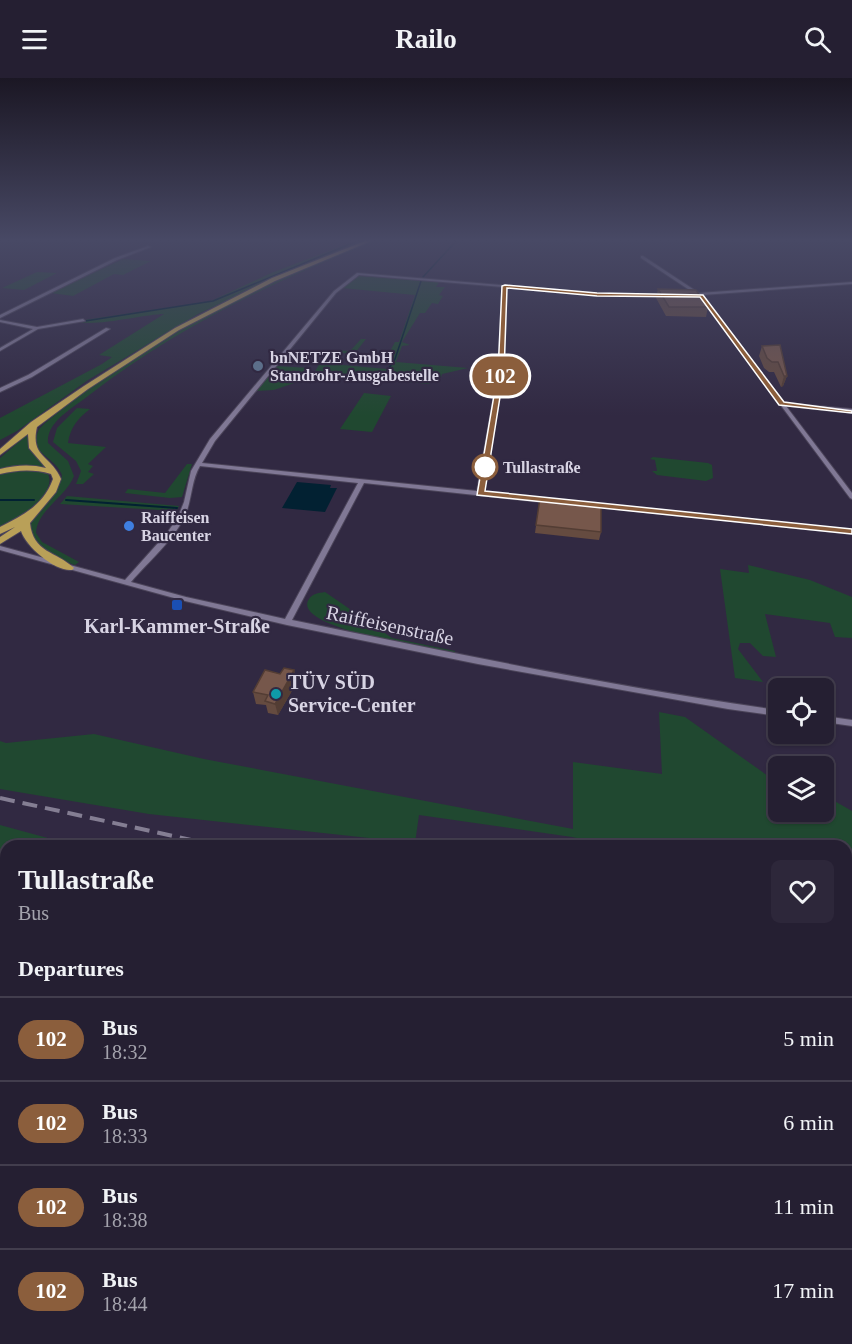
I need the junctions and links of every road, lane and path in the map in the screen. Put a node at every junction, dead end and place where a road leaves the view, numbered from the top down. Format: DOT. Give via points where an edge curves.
graph roads {
  1 [pos="40,298"];
  2 [pos="237,298"];
  3 [pos="329,298"];
  4 [pos="504,298"];
  5 [pos="703,298"];
  6 [pos="0,319"];
  7 [pos="82,320"];
  8 [pos="37,328"];
  9 [pos="108,329"];
  10 [pos="0,350"];
  11 [pos="0,390"];
  12 [pos="782,404"];
  13 [pos="852,411"];
  14 [pos="34,424"];
  15 [pos="0,443"];
  16 [pos="0,453"];
  17 [pos="198,464"];
  18 [pos="0,472"];
  19 [pos="55,473"];
  20 [pos="362,482"];
  21 [pos="480,493"];
  22 [pos="852,497"];
  23 [pos="563,502"];
  24 [pos="586,504"];
  25 [pos="28,518"];
  26 [pos="852,532"];
  27 [pos="0,533"];
  28 [pos="0,541"];
  29 [pos="0,548"];
  30 [pos="69,567"];
  31 [pos="126,583"];
  32 [pos="287,622"];
  33 [pos="768,711"];
  34 [pos="834,720"];
  35 [pos="852,723"];
  1 -- 6 [label="street"];
  2 -- 14 [label="main road" via="124,360"];
  3 -- 17 [label="street" via="216,435"];
  4 -- 21 [label="street" via="501,372"];
  5 -- 12 [label="street"];
  6 -- 8 [label="street"];
  7 -- 8 [label="street"];
  8 -- 10 [label="street"];
  9 -- 11 [label="street"];
  12 -- 13 [label="street"];
  12 -- 22 [label="street"];
  14 -- 15 [label="main road"];
  14 -- 16 [label="main road"];
  14 -- 19 [label="main road" via="31,443"];
  17 -- 20 [label="street"];
  17 -- 31 [label="street" via="181,517"];
  18 -- 19 [label="main road" via="27,467"];
  19 -- 25 [label="main road" via="53,490"];
  20 -- 21 [label="street"];
  20 -- 32 [label="street"];
  21 -- 23 [label="street"];
  24 -- 26 [label="street"];
  25 -- 27 [label="main road"];
  25 -- 28 [label="main road"];
  25 -- 30 [label="main road" via="25,533 32,546"];
  29 -- 30 [label="street, Raiffeisenstraße"];
  30 -- 31 [label="street, Raiffeisenstraße"];
  31 -- 32 [label="street, Raiffeisenstraße"];
  32 -- 33 [label="street, Raiffeisenstraße" via="478,661"];
  34 -- 35 [label="street"];
}
